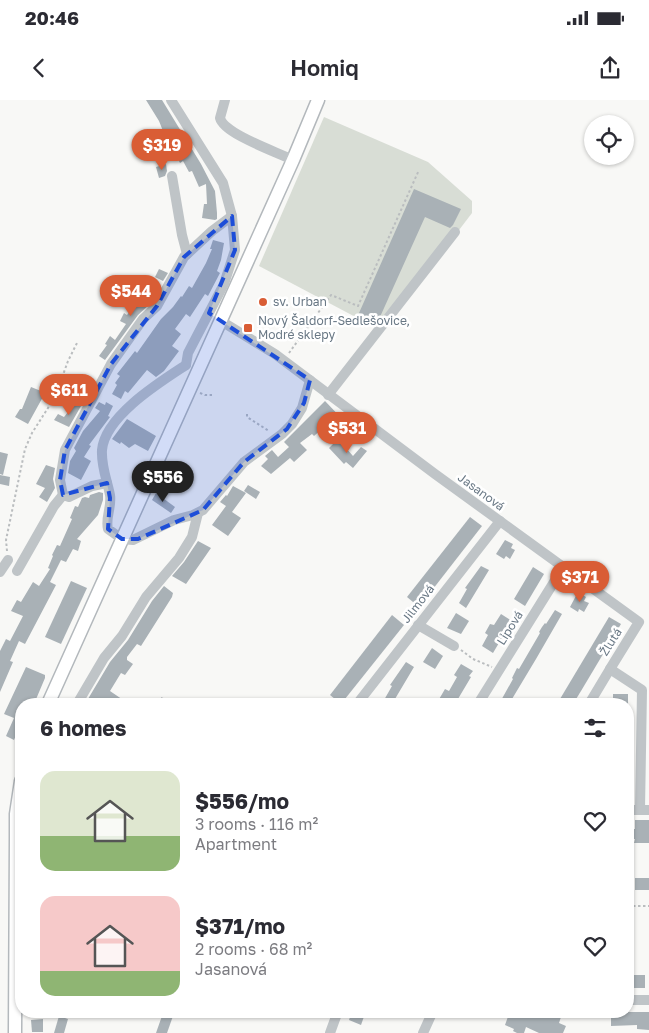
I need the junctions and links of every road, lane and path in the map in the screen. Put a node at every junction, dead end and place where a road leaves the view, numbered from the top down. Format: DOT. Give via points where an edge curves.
graph roads {
  1 [pos="171,100"];
  2 [pos="225,100"];
  3 [pos="318,100"];
  4 [pos="293,160"];
  5 [pos="419,170"];
  6 [pos="172,176"];
  7 [pos="232,216"];
  8 [pos="455,232"];
  9 [pos="187,254"];
  10 [pos="221,321"];
  11 [pos="77,343"];
  12 [pos="289,353"];
  13 [pos="186,365"];
  14 [pos="197,373"];
  15 [pos="310,380"];
  16 [pos="195,390"];
  17 [pos="328,395"];
  18 [pos="212,396"];
  19 [pos="247,414"];
  20 [pos="271,442"];
  21 [pos="106,483"];
  22 [pos="63,495"];
  23 [pos="198,513"];
  24 [pos="500,521"];
  25 [pos="122,540"];
  26 [pos="8,560"];
  27 [pos="564,566"];
  28 [pos="0,572"];
  29 [pos="17,572"];
  30 [pos="639,622"];
  31 [pos="418,625"];
  32 [pos="454,646"];
  33 [pos="610,669"];
  34 [pos="498,670"];
  35 [pos="51,698"];
  36 [pos="81,698"];
  37 [pos="361,698"];
  38 [pos="482,698"];
  39 [pos="593,698"];
  40 [pos="645,722"];
  41 [pos="644,810"];
  42 [pos="634,906"];
  43 [pos="649,906"];
  44 [pos="634,1000"];
  45 [pos="649,1000"];
  46 [pos="16,1018"];
  47 [pos="335,1018"];
  48 [pos="430,1018"];
  49 [pos="15,1033"];
  50 [pos="330,1033"];
  51 [pos="423,1033"];
  1 -- 7 [label="street" via="223,183"];
  2 -- 4 [label="street" via="220,118 223,126"];
  3 -- 4 [label="main road"];
  4 -- 10 [label="main road"];
  5 -- 12 [label="path" via="358,306 331,295"];
  6 -- 9 [label="street"];
  7 -- 9 [label="street"];
  7 -- 13 [label="street" via="235,250 224,284 188,352"];
  8 -- 17 [label="street"];
  9 -- 22 [label="street" via="157,306 143,319 111,364 65,450 60,480"];
  10 -- 14 [label="main road"];
  10 -- 15 [label="street, Jasanová"];
  11 -- 26 [label="path" via="55,397 25,449 6,540"];
  13 -- 14 [label="street"];
  13 -- 21 [label="street" via="142,394 106,436 102,448"];
  14 -- 25 [label="main road"];
  15 -- 17 [label="street, Jasanová"];
  15 -- 20 [label="street" via="300,414"];
  16 -- 18 [label="path"];
  17 -- 24 [label="street, Jasanová"];
  19 -- 20 [label="path" via="269,430"];
  20 -- 23 [label="street" via="244,462 208,506"];
  21 -- 22 [label="street" via="69,497"];
  21 -- 25 [label="street" via="110,498 108,530"];
  22 -- 29 [label="street"];
  23 -- 25 [label="street" via="174,520 138,539"];
  23 -- 36 [label="street" via="192,537 179,558 146,597"];
  24 -- 27 [label="street, Jasanová"];
  24 -- 31 [label="street, Jilmová"];
  25 -- 35 [label="main road"];
  26 -- 28 [label="street"];
  27 -- 30 [label="street, Jasanová"];
  27 -- 34 [label="street, Lipová"];
  30 -- 33 [label="street, Žlutá"];
  31 -- 32 [label="street"];
  31 -- 37 [label="street, Jilmová"];
  32 -- 34 [label="path"];
  33 -- 39 [label="street"];
  33 -- 40 [label="street, Žlutá" via="642,690"];
  34 -- 38 [label="street, Lipová"];
  40 -- 41 [label="street, Žlutá"];
  42 -- 43 [label="path"];
  44 -- 45 [label="street"];
  46 -- 49 [label="main road"];
  47 -- 50 [label="street"];
  48 -- 51 [label="street"];
}
